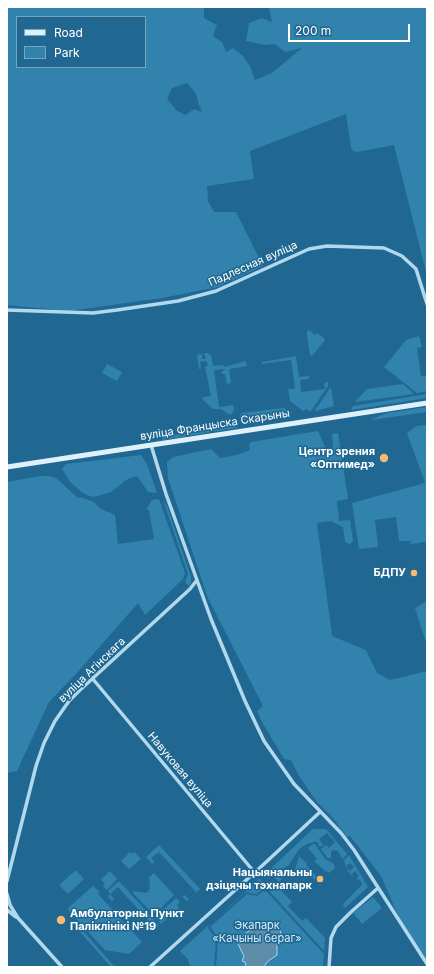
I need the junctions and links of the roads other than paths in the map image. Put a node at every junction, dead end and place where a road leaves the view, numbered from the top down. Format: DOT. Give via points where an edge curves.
graph roads {
  1 [pos="427,304"];
  2 [pos="7,310"];
  3 [pos="427,403"];
  4 [pos="151,445"];
  5 [pos="7,467"];
  6 [pos="197,580"];
  7 [pos="92,678"];
  8 [pos="320,812"];
  9 [pos="12,862"];
  10 [pos="7,869"];
  11 [pos="255,873"];
  12 [pos="7,881"];
  13 [pos="378,888"];
  14 [pos="7,894"];
  15 [pos="7,897"];
  16 [pos="7,910"];
  17 [pos="18,918"];
  18 [pos="427,964"];
  19 [pos="62,967"];
  20 [pos="150,967"];
  21 [pos="329,967"];
  1 -- 2 [label="street, Падлесная вуліца" via="416,269 402,256 384,248 327,246 309,249 216,291 178,301 93,313"];
  3 -- 4 [label="main road, вуліца Францыска Скарыны"];
  4 -- 5 [label="main road, вуліца Францыска Скарыны"];
  4 -- 6 [label="street" via="158,472"];
  6 -- 7 [label="street, вуліца Агінскага"];
  6 -- 8 [label="street" via="264,741 294,784"];
  7 -- 9 [label="street, вуліца Агінскага" via="63,709 44,743"];
  7 -- 11 [label="street, Навуковая вуліца"];
  8 -- 11 [label="street"];
  8 -- 13 [label="street" via="347,842"];
  9 -- 10 [label="street, вуліца Агінскага"];
  9 -- 12 [label="street, вуліца Агінскага"];
  11 -- 20 [label="street"];
  13 -- 18 [label="street"];
  13 -- 21 [label="street" via="336,927 331,938"];
  14 -- 15 [label="street"];
  15 -- 17 [label="street"];
  16 -- 17 [label="street"];
  17 -- 19 [label="street"];
}
